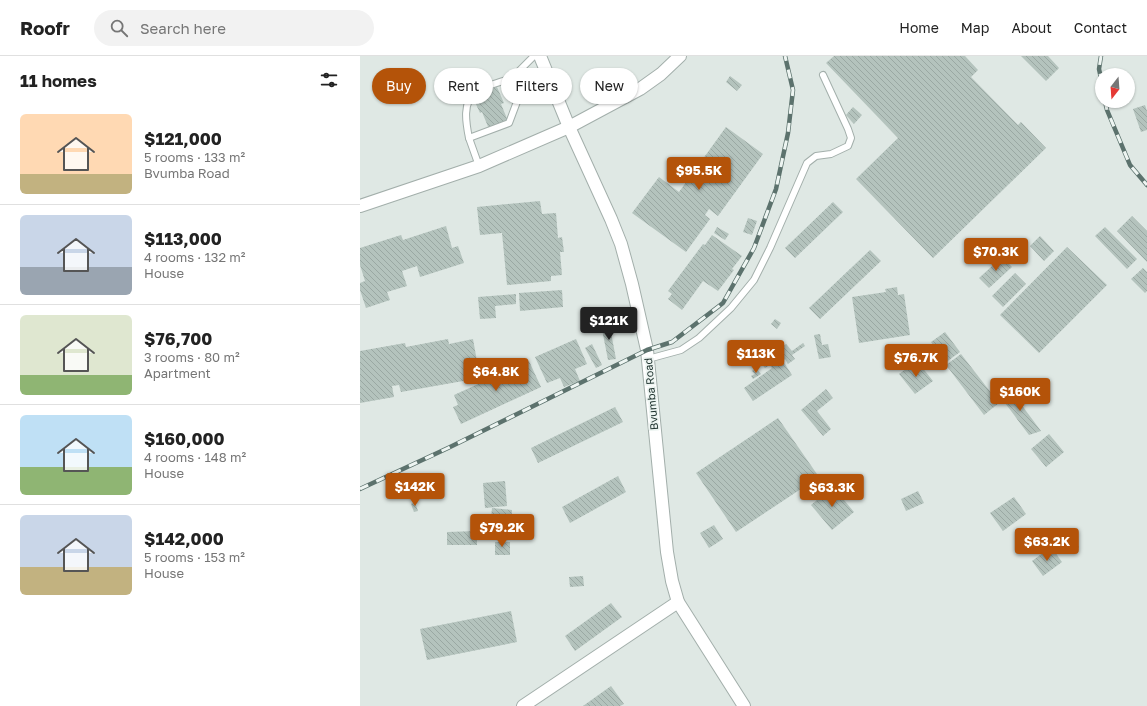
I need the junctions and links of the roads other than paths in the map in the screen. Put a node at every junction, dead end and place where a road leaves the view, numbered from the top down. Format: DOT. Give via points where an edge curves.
graph roads {
  1 [pos="534,56"];
  2 [pos="540,56"];
  3 [pos="680,56"];
  4 [pos="522,68"];
  5 [pos="823,75"];
  6 [pos="501,82"];
  7 [pos="516,104"];
  8 [pos="569,128"];
  9 [pos="469,138"];
  10 [pos="479,166"];
  11 [pos="360,206"];
  12 [pos="648,359"];
  13 [pos="678,602"];
  14 [pos="523,706"];
  15 [pos="744,706"];
  1 -- 4 [label="lane"];
  2 -- 8 [label="street, Bvumba Road"];
  3 -- 8 [label="street" via="640,89"];
  5 -- 12 [label="lane" via="848,129 851,138 848,146 831,154 816,156 807,163 754,280 731,308 699,338 680,350"];
  6 -- 9 [label="lane" via="476,91 469,100 465,117"];
  7 -- 9 [label="lane" via="509,123"];
  8 -- 10 [label="street"];
  8 -- 12 [label="street, Bvumba Road" via="621,244"];
  9 -- 10 [label="lane"];
  10 -- 11 [label="street"];
  12 -- 13 [label="street, Bvumba Road" via="667,552"];
  13 -- 14 [label="street"];
  13 -- 15 [label="street, Bvumba Road"];
}
